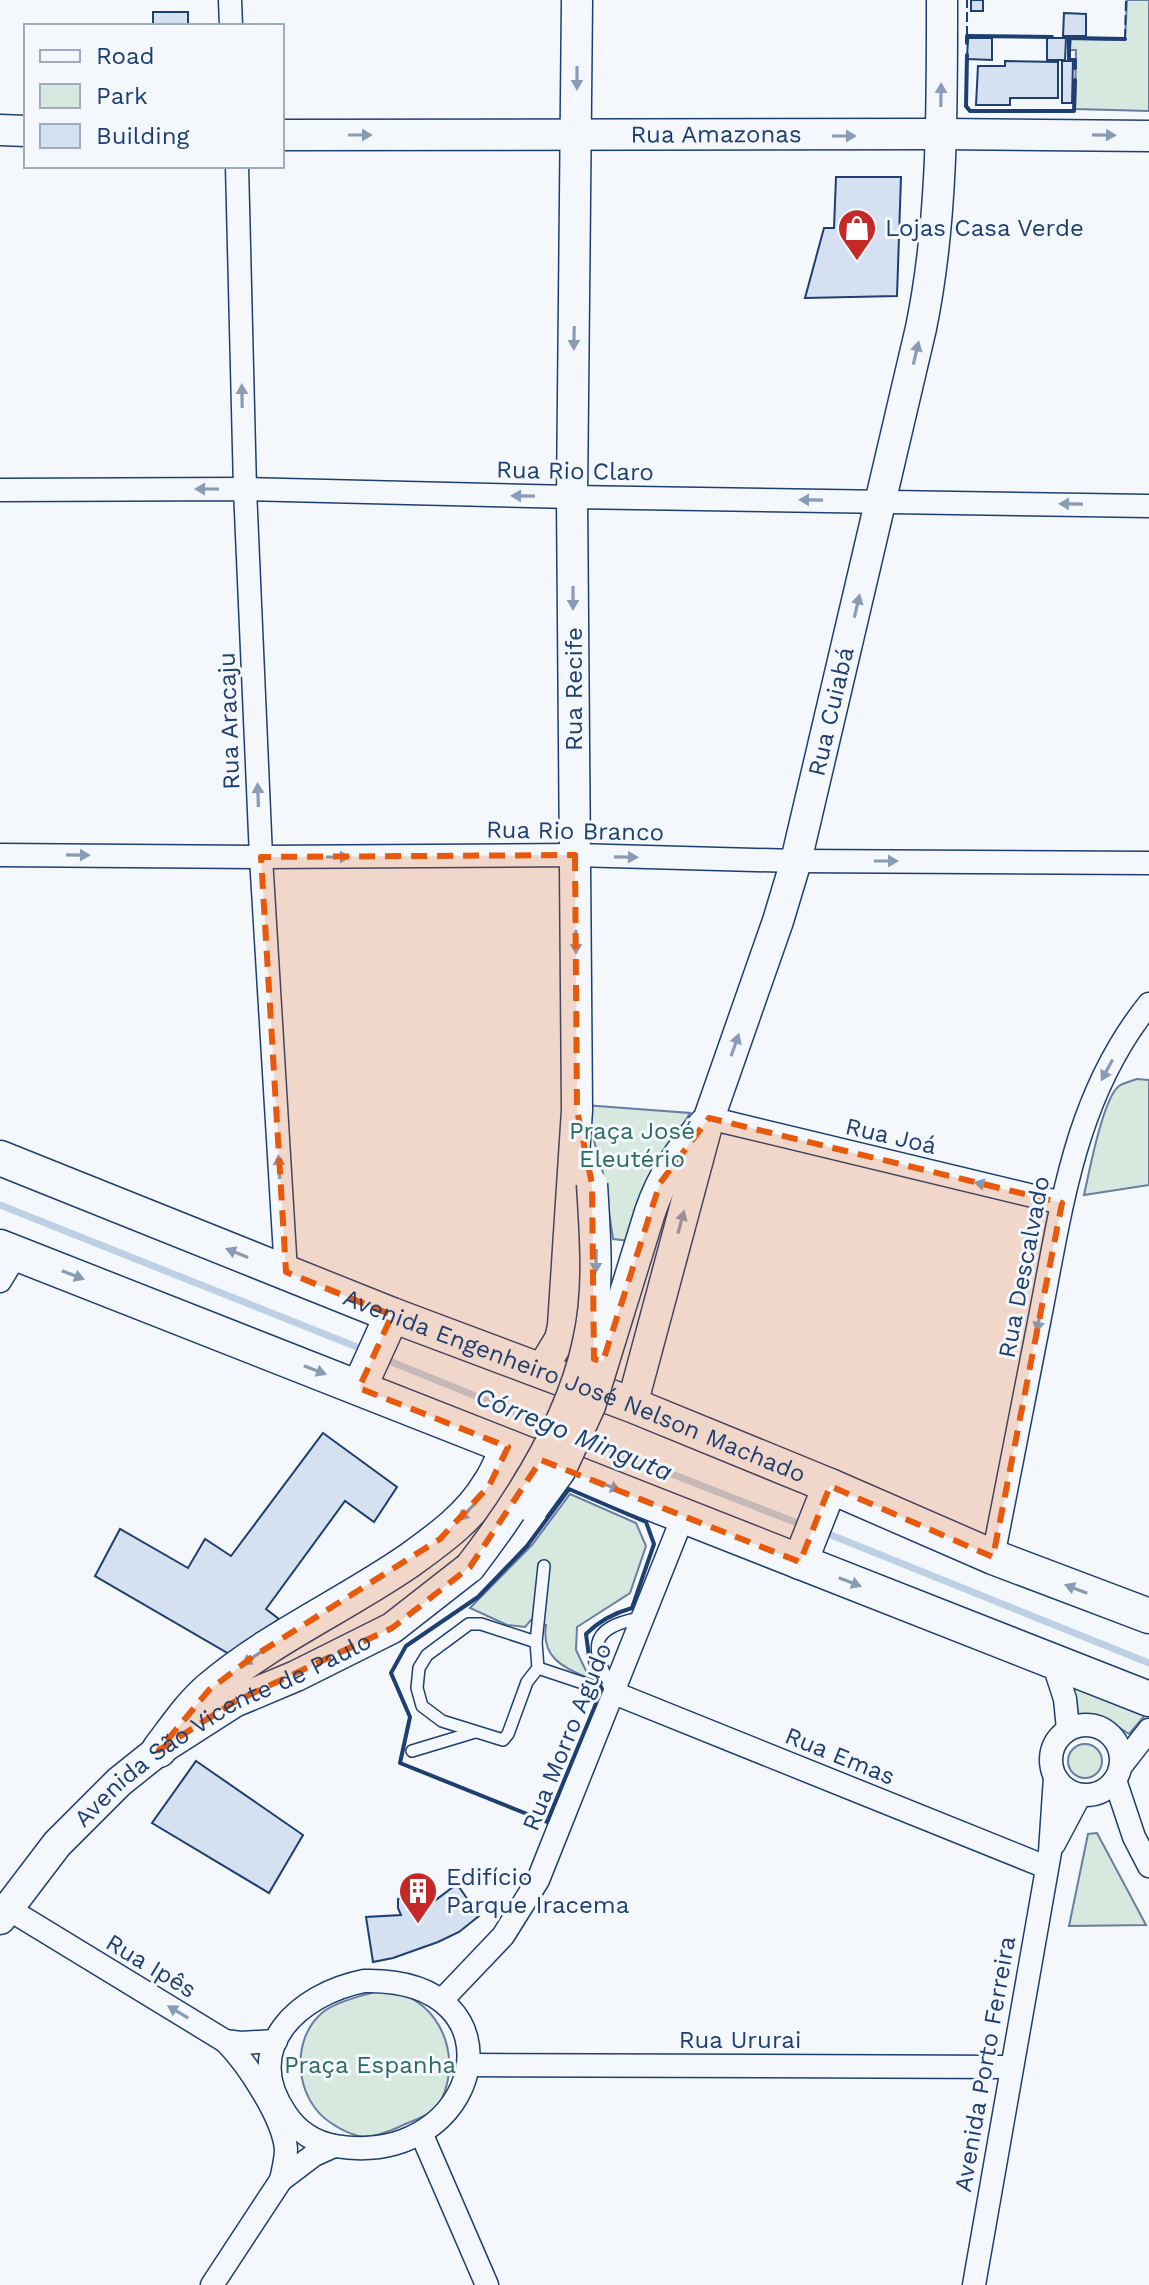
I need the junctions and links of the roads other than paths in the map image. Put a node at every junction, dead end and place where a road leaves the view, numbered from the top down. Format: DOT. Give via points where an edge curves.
graph roads {
  1 [pos="230,0"];
  2 [pos="577,0"];
  3 [pos="942,0"];
  4 [pos="231,24"];
  5 [pos="0,130"];
  6 [pos="24,131"];
  7 [pos="941,134"];
  8 [pos="284,135"];
  9 [pos="577,136"];
  10 [pos="1149,136"];
  11 [pos="237,168"];
  12 [pos="245,489"];
  13 [pos="0,490"];
  14 [pos="572,497"];
  15 [pos="882,501"];
  16 [pos="1149,506"];
  17 [pos="0,855"];
  18 [pos="575,855"];
  19 [pos="261,857"];
  20 [pos="796,861"];
  21 [pos="1149,863"];
  22 [pos="1148,1008"];
  23 [pos="577,1110"];
  24 [pos="709,1118"];
  25 [pos="0,1158"];
  26 [pos="1062,1203"];
  27 [pos="6,1260"];
  28 [pos="286,1272"];
  29 [pos="375,1353"];
  30 [pos="540,1372"];
  31 [pos="632,1405"];
  32 [pos="508,1447"];
  33 [pos="684,1514"];
  34 [pos="814,1526"];
  35 [pos="993,1557"];
  36 [pos="544,1566"];
  37 [pos="470,1567"];
  38 [pos="1149,1616"];
  39 [pos="643,1618"];
  40 [pos="536,1642"];
  41 [pos="1052,1659"];
  42 [pos="538,1668"];
  43 [pos="614,1693"];
  44 [pos="1149,1699"];
  45 [pos="1068,1729"];
  46 [pos="1149,1730"];
  47 [pos="476,1731"];
  48 [pos="159,1750"];
  49 [pos="412,1751"];
  50 [pos="1055,1777"];
  51 [pos="1104,1783"];
  52 [pos="1048,1859"];
  53 [pos="1149,1866"];
  54 [pos="4,1913"];
  55 [pos="442,2000"];
  56 [pos="225,2041"];
  57 [pos="276,2041"];
  58 [pos="470,2065"];
  59 [pos="1010,2067"];
  60 [pos="422,2135"];
  61 [pos="334,2146"];
  62 [pos="281,2180"];
  63 [pos="212,2285"];
  64 [pos="487,2285"];
  65 [pos="974,2285"];
  1 -- 4 [label="street"];
  2 -- 9 [label="main road, Rua Recife, one-way"];
  7 -- 3 [label="main road, Rua Cuiabá, one-way"];
  5 -- 6 [label="main road"];
  9 -- 7 [label="main road, Rua Amazonas, one-way"];
  7 -- 10 [label="main road, Rua Amazonas, one-way"];
  15 -- 7 [label="main road, Rua Cuiabá, one-way" via="932,274"];
  8 -- 9 [label="main road, Rua Amazonas, one-way"];
  9 -- 14 [label="main road, Rua Recife, one-way"];
  12 -- 11 [label="street, Rua Aracaju, one-way"];
  12 -- 13 [label="street, Rua Rio Claro, one-way"];
  14 -- 12 [label="street, Rua Rio Claro, one-way"];
  19 -- 12 [label="street, Rua Aracaju, one-way"];
  15 -- 14 [label="street, Rua Rio Claro, one-way"];
  14 -- 18 [label="main road, Rua Recife, one-way"];
  16 -- 15 [label="street, Rua Rio Claro, one-way"];
  20 -- 15 [label="main road, Rua Cuiabá, one-way"];
  17 -- 19 [label="street, Rua Rio Branco, one-way"];
  19 -- 18 [label="street, Rua Rio Branco, one-way"];
  18 -- 20 [label="street, Rua Rio Branco, one-way"];
  18 -- 23 [label="main road, Rua Recife, one-way"];
  28 -- 19 [label="street, Rua Aracaju, one-way"];
  20 -- 21 [label="street, Rua Rio Branco, one-way"];
  24 -- 20 [label="main road, Rua Cuiabá, one-way"];
  22 -- 26 [label="street, Rua Descalvado, one-way" via="1120,1044 1100,1083 1079,1132"];
  23 -- 30 [label="main road, Rua Recife" via="563,1326"];
  23 -- 37 [label="main road, Avenida São Vicente de Paulo, one-way, bridge" via="592,1184 595,1293 589,1339 579,1378 524,1492"];
  26 -- 24 [label="street, Rua Joá, one-way"];
  31 -- 24 [label="main road, Rua Cuiabá, one-way"];
  24 -- 37 [label="main road, Avenida São Vicente de Paulo, bridge" via="673,1159 660,1183 590,1406 560,1471 515,1528"];
  28 -- 25 [label="main road, Avenida Engenheiro José Nelson Machado, one-way"];
  26 -- 35 [label="street, Rua Descalvado, one-way"];
  27 -- 29 [label="main road, Avenida Engenheiro José Nelson Machado, one-way"];
  28 -- 29 [label="main road, Avenida Engenheiro José Nelson Machado"];
  29 -- 30 [label="main road, Avenida Engenheiro José Nelson Machado"];
  29 -- 32 [label="main road, Avenida Engenheiro José Nelson Machado"];
  30 -- 31 [label="main road, Avenida Engenheiro José Nelson Machado"];
  31 -- 34 [label="main road, Avenida Engenheiro José Nelson Machado"];
  32 -- 33 [label="main road, Avenida Engenheiro José Nelson Machado, one-way"];
  32 -- 48 [label="main road, one-way" via="489,1486 440,1539 251,1658 209,1690"];
  33 -- 34 [label="main road, Avenida Engenheiro José Nelson Machado"];
  33 -- 39 [label="street, Rua Morro Agudo"];
  34 -- 35 [label="main road, Avenida Engenheiro José Nelson Machado"];
  34 -- 41 [label="main road, Avenida Engenheiro José Nelson Machado, one-way"];
  38 -- 35 [label="main road, Avenida Engenheiro José Nelson Machado, one-way"];
  36 -- 40 [label="lane"];
  37 -- 48 [label="main road, Avenida São Vicente de Paulo" via="392,1628 234,1702"];
  39 -- 43 [label="street, Rua Morro Agudo"];
  39 -- 43 [label="lane" via="603,1632 597,1646 598,1663"];
  40 -- 42 [label="lane"];
  40 -- 47 [label="lane" via="469,1624 427,1655 417,1688 422,1706 442,1721"];
  41 -- 44 [label="main road, Avenida Engenheiro José Nelson Machado"];
  41 -- 45 [label="street"];
  42 -- 43 [label="lane"];
  42 -- 47 [label="lane" via="503,1740"];
  43 -- 52 [label="street, Rua Emas"];
  43 -- 55 [label="street, Rua Morro Agudo" via="524,1906"];
  45 -- 50 [label="street" via="1054,1745"];
  45 -- 51 [label="street" via="1094,1725 1115,1740 1120,1752"];
  46 -- 51 [label="street, Avenida Porto Ferreira"];
  47 -- 49 [label="lane"];
  48 -- 54 [label="main road, Avenida São Vicente de Paulo" via="57,1844"];
  50 -- 51 [label="street" via="1066,1789"];
  50 -- 52 [label="street, Avenida Porto Ferreira"];
  51 -- 52 [label="street, Avenida Porto Ferreira"];
  51 -- 53 [label="street"];
  52 -- 59 [label="street, Avenida Porto Ferreira"];
  56 -- 54 [label="street, Rua Ipês, one-way"];
  55 -- 57 [label="street" via="427,1990 383,1981 345,1985 303,2008"];
  55 -- 58 [label="street" via="462,2028"];
  56 -- 57 [label="street"];
  56 -- 62 [label="street" via="248,2066 283,2135"];
  57 -- 61 [label="street" via="269,2061 270,2083 281,2106 294,2126"];
  58 -- 59 [label="street, Rua Ururai"];
  58 -- 60 [label="street" via="451,2105"];
  59 -- 65 [label="street, Avenida Porto Ferreira"];
  60 -- 61 [label="street" via="395,2145"];
  60 -- 64 [label="street"];
  61 -- 62 [label="street"];
  62 -- 63 [label="street"];
}
